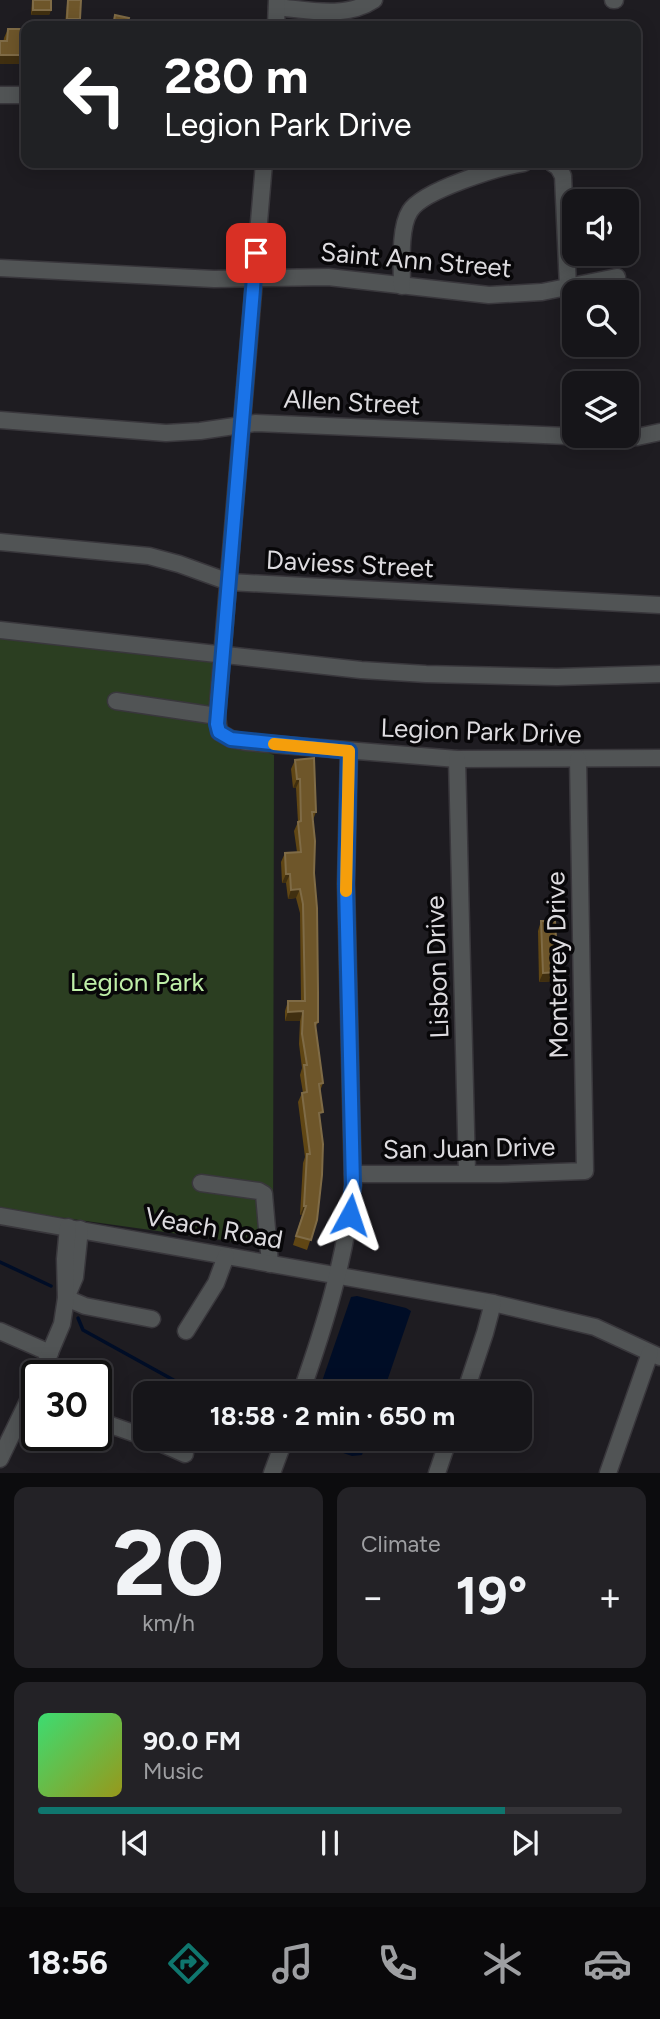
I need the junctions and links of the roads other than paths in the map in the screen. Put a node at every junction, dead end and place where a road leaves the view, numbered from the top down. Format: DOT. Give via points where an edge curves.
graph roads {
  1 [pos="374,0"];
  2 [pos="277,4"];
  3 [pos="0,95"];
  4 [pos="21,95"];
  5 [pos="264,168"];
  6 [pos="504,168"];
  7 [pos="559,168"];
  8 [pos="0,268"];
  9 [pos="254,277"];
  10 [pos="617,277"];
  11 [pos="568,280"];
  12 [pos="604,280"];
  13 [pos="402,286"];
  14 [pos="562,289"];
  15 [pos="0,420"];
  16 [pos="241,425"];
  17 [pos="660,432"];
  18 [pos="0,542"];
  19 [pos="229,582"];
  20 [pos="660,605"];
  21 [pos="0,631"];
  22 [pos="223,654"];
  23 [pos="660,674"];
  24 [pos="116,701"];
  25 [pos="218,724"];
  26 [pos="349,751"];
  27 [pos="660,758"];
  28 [pos="457,759"];
  29 [pos="578,759"];
  30 [pos="585,1171"];
  31 [pos="467,1173"];
  32 [pos="353,1174"];
  33 [pos="201,1183"];
  34 [pos="0,1216"];
  35 [pos="74,1228"];
  36 [pos="226,1255"];
  37 [pos="270,1264"];
  38 [pos="338,1276"];
  39 [pos="66,1298"];
  40 [pos="493,1303"];
  41 [pos="152,1319"];
  42 [pos="0,1331"];
  43 [pos="186,1331"];
  44 [pos="50,1353"];
  45 [pos="655,1355"];
  46 [pos="47,1360"];
  47 [pos="305,1381"];
  48 [pos="469,1381"];
  49 [pos="21,1415"];
  50 [pos="112,1426"];
  51 [pos="133,1433"];
  52 [pos="2,1449"];
  53 [pos="178,1451"];
  54 [pos="280,1451"];
  55 [pos="445,1451"];
  56 [pos="185,1454"];
  57 [pos="272,1473"];
  58 [pos="437,1473"];
  59 [pos="608,1473"];
  1 -- 2 [label="street" via="339,12"];
  3 -- 4 [label="street"];
  5 -- 9 [label="street"];
  6 -- 13 [label="street" via="417,203 405,222"];
  7 -- 11 [label="street" via="563,176"];
  8 -- 9 [label="street, Saint Ann Street"];
  9 -- 13 [label="street, Saint Ann Street" via="328,277"];
  9 -- 16 [label="street"];
  10 -- 12 [label="street, Saint Ann Street"];
  13 -- 14 [label="street, Saint Ann Street" via="489,295"];
  15 -- 16 [label="street, Allen Street" via="166,433"];
  16 -- 17 [label="street, Allen Street" via="590,437"];
  16 -- 19 [label="street"];
  18 -- 19 [label="street, Daviess Street" via="149,556"];
  19 -- 20 [label="street, Daviess Street"];
  19 -- 22 [label="street"];
  21 -- 22 [label="street"];
  22 -- 23 [label="street" via="426,674"];
  22 -- 25 [label="street"];
  24 -- 25 [label="street, Legion Park Drive"];
  25 -- 26 [label="street, Legion Park Drive" via="231,739"];
  26 -- 28 [label="street, Legion Park Drive"];
  26 -- 32 [label="street" via="346,884"];
  27 -- 29 [label="street, Legion Park Drive"];
  28 -- 29 [label="street, Legion Park Drive"];
  28 -- 31 [label="street, Lisbon Drive"];
  29 -- 30 [label="street, Monterrey Drive"];
  30 -- 31 [label="street, San Juan Drive"];
  31 -- 32 [label="street, San Juan Drive"];
  32 -- 38 [label="street"];
  33 -- 37 [label="street" via="264,1194"];
  34 -- 35 [label="street, Veach Road"];
  35 -- 36 [label="street, Veach Road"];
  35 -- 39 [label="street" via="65,1259"];
  35 -- 39 [label="street" via="75,1276"];
  36 -- 37 [label="street, Veach Road"];
  36 -- 43 [label="street" via="216,1283"];
  37 -- 38 [label="street, Veach Road"];
  38 -- 40 [label="street, Veach Road"];
  38 -- 47 [label="street"];
  39 -- 41 [label="street" via="92,1308"];
  39 -- 44 [label="street"];
  40 -- 45 [label="street, Veach Road" via="595,1327"];
  40 -- 48 [label="street"];
  42 -- 44 [label="street"];
  44 -- 46 [label="street"];
  45 -- 59 [label="street"];
  49 -- 52 [label="street"];
  50 -- 51 [label="street"];
  53 -- 56 [label="street"];
  54 -- 57 [label="street"];
  55 -- 58 [label="street"];
}
